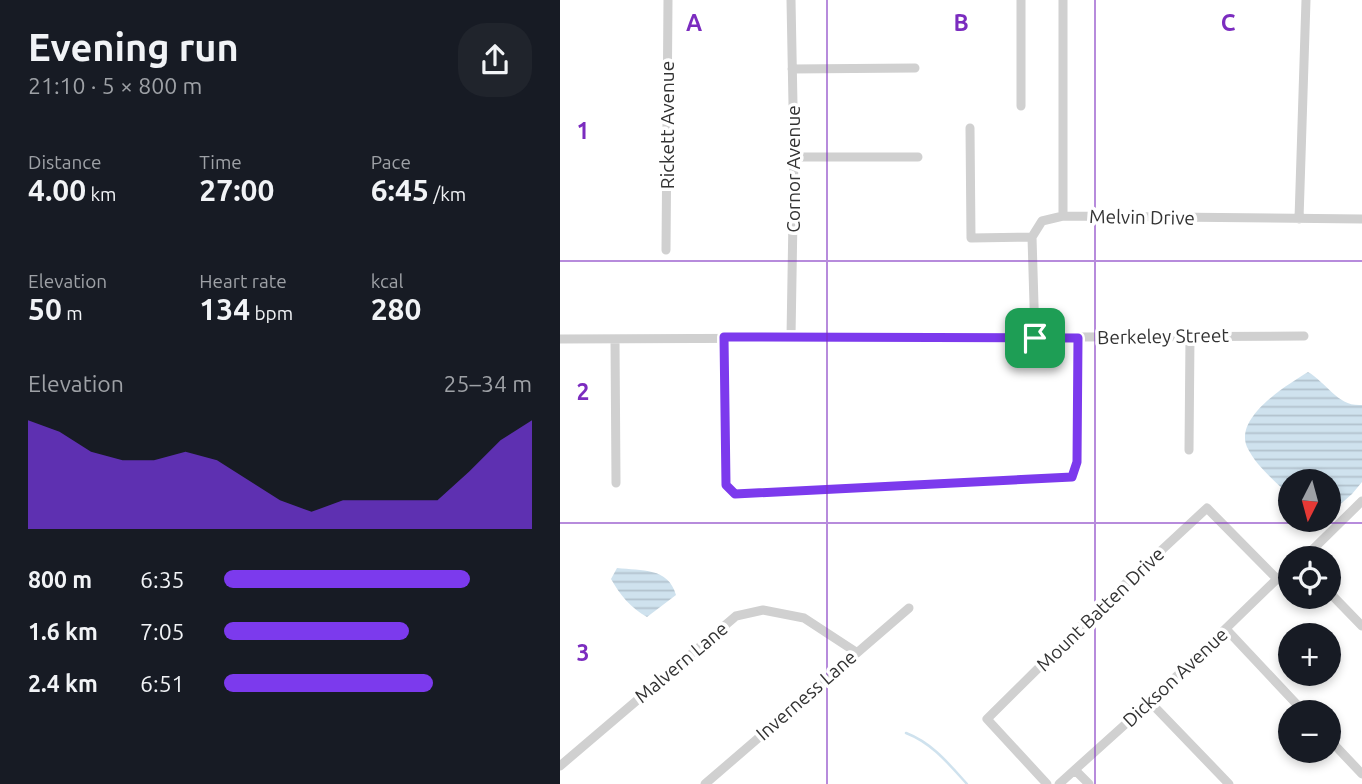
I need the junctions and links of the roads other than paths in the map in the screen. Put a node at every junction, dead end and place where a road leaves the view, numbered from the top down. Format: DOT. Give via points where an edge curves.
graph roads {
  1 [pos="668,0"];
  2 [pos="791,0"];
  3 [pos="1021,0"];
  4 [pos="1063,0"];
  5 [pos="1306,0"];
  6 [pos="915,68"];
  7 [pos="792,69"];
  8 [pos="1021,106"];
  9 [pos="970,128"];
  10 [pos="794,157"];
  11 [pos="918,157"];
  12 [pos="1063,216"];
  13 [pos="1299,219"];
  14 [pos="1362,219"];
  15 [pos="1032,237"];
  16 [pos="666,250"];
  17 [pos="1190,336"];
  18 [pos="1304,336"];
  19 [pos="724,337"];
  20 [pos="791,337"];
  21 [pos="1035,338"];
  22 [pos="1078,338"];
  23 [pos="560,339"];
  24 [pos="615,339"];
  25 [pos="1189,450"];
  26 [pos="616,483"];
  27 [pos="1362,501"];
  28 [pos="1316,546"];
  29 [pos="1277,579"];
  30 [pos="1341,604"];
  31 [pos="909,608"];
  32 [pos="1362,626"];
  33 [pos="1226,629"];
  34 [pos="856,652"];
  35 [pos="1293,700"];
  36 [pos="1150,702"];
  37 [pos="1341,752"];
  38 [pos="560,766"];
  39 [pos="1075,770"];
  40 [pos="1362,774"];
  41 [pos="705,784"];
  42 [pos="1047,784"];
  43 [pos="1059,784"];
  44 [pos="1089,784"];
  45 [pos="1229,784"];
  1 -- 16 [label="street, Rickett Avenue"];
  2 -- 7 [label="street, Cornor Avenue"];
  3 -- 8 [label="street"];
  4 -- 12 [label="street"];
  5 -- 13 [label="street"];
  6 -- 7 [label="street"];
  7 -- 10 [label="street, Cornor Avenue"];
  9 -- 15 [label="street" via="971,238"];
  10 -- 11 [label="street"];
  10 -- 20 [label="street, Cornor Avenue"];
  12 -- 13 [label="street, Melvin Drive"];
  12 -- 15 [label="street, Melvin Drive" via="1042,221"];
  13 -- 14 [label="street, Melvin Drive"];
  15 -- 21 [label="street"];
  17 -- 18 [label="street, Berkeley Street"];
  17 -- 22 [label="street, Berkeley Street"];
  17 -- 25 [label="street"];
  19 -- 20 [label="street, Berkeley Street"];
  19 -- 22 [label="street" via="726,485 735,494 1072,477 1077,462"];
  19 -- 24 [label="street, Berkeley Street"];
  20 -- 21 [label="street, Berkeley Street"];
  21 -- 22 [label="street, Berkeley Street"];
  23 -- 24 [label="street, Berkeley Street"];
  24 -- 26 [label="street"];
  27 -- 28 [label="street"];
  29 -- 33 [label="street, Dickson Avenue"];
  29 -- 42 [label="street, Mount Batten Drive" via="1207,508 987,719"];
  30 -- 32 [label="street"];
  31 -- 34 [label="street, Inverness Lane"];
  33 -- 35 [label="street"];
  33 -- 36 [label="street, Dickson Avenue"];
  34 -- 38 [label="street, Malvern Lane" via="804,618 763,610 736,616"];
  34 -- 41 [label="street, Inverness Lane"];
  36 -- 39 [label="street, Dickson Avenue"];
  36 -- 45 [label="street"];
  37 -- 40 [label="street"];
  39 -- 43 [label="street, Dickson Avenue"];
  39 -- 44 [label="street"];
}
